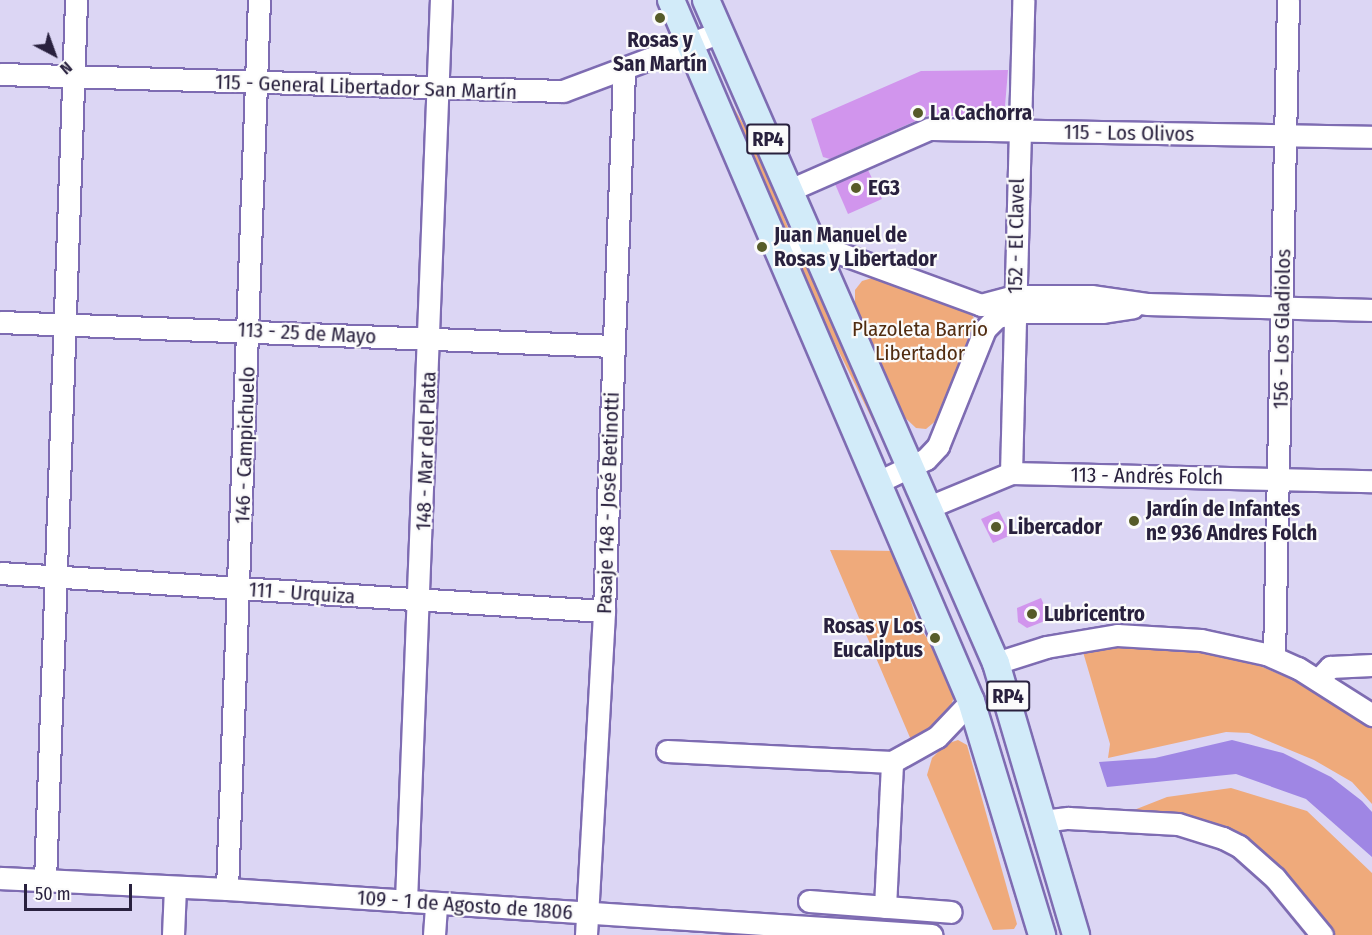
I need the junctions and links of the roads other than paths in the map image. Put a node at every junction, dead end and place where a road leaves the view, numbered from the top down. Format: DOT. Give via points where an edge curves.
graph roads {
  1 [pos="76,0"];
  2 [pos="259,0"];
  3 [pos="441,0"];
  4 [pos="671,0"];
  5 [pos="706,0"];
  6 [pos="1023,0"];
  7 [pos="1288,0"];
  8 [pos="721,32"];
  9 [pos="690,45"];
  10 [pos="624,71"];
  11 [pos="0,74"];
  12 [pos="73,77"];
  13 [pos="257,84"];
  14 [pos="440,88"];
  15 [pos="1018,132"];
  16 [pos="1285,135"];
  17 [pos="1372,137"];
  18 [pos="790,190"];
  19 [pos="814,246"];
  20 [pos="778,251"];
  21 [pos="1015,304"];
  22 [pos="1283,308"];
  23 [pos="1372,310"];
  24 [pos="0,322"];
  25 [pos="65,324"];
  26 [pos="248,330"];
  27 [pos="430,339"];
  28 [pos="613,346"];
  29 [pos="911,468"];
  30 [pos="1011,473"];
  31 [pos="1279,479"];
  32 [pos="1372,481"];
  33 [pos="878,482"];
  34 [pos="929,507"];
  35 [pos="0,573"];
  36 [pos="56,576"];
  37 [pos="240,588"];
  38 [pos="420,602"];
  39 [pos="604,611"];
  40 [pos="1274,657"];
  41 [pos="996,663"];
  42 [pos="1372,664"];
  43 [pos="1318,680"];
  44 [pos="971,701"];
  45 [pos="1372,716"];
  46 [pos="667,751"];
  47 [pos="892,762"];
  48 [pos="1042,821"];
  49 [pos="0,878"];
  50 [pos="45,881"];
  51 [pos="176,887"];
  52 [pos="227,889"];
  53 [pos="406,901"];
  54 [pos="809,901"];
  55 [pos="436,903"];
  56 [pos="885,907"];
  57 [pos="951,912"];
  58 [pos="587,913"];
  59 [pos="750,929"];
  60 [pos="173,935"];
  61 [pos="434,935"];
  62 [pos="586,935"];
  63 [pos="931,935"];
  64 [pos="1042,935"];
  65 [pos="1076,935"];
  66 [pos="1322,935"];
  1 -- 12 [label="street"];
  2 -- 13 [label="street, 146 - Campichuelo"];
  3 -- 14 [label="street, 148 - Mar del Plata"];
  4 -- 9 [label="main road, RP4"];
  5 -- 8 [label="main road, RP4"];
  6 -- 15 [label="street, 152 - El Clavel"];
  7 -- 16 [label="street, 156 - Los Gladiolos"];
  8 -- 9 [label="street, 115 - General Libertador San Martín"];
  8 -- 18 [label="main road, RP4"];
  9 -- 10 [label="street, 115 - General Libertador San Martín"];
  9 -- 20 [label="main road, RP4"];
  10 -- 14 [label="street, 115 - General Libertador San Martín" via="563,91"];
  10 -- 28 [label="street, Pasaje 148 - José Betinotti"];
  11 -- 12 [label="street, 115 - General Libertador San Martín"];
  12 -- 13 [label="street, 115 - General Libertador San Martín"];
  12 -- 25 [label="street"];
  13 -- 14 [label="street, 115 - General Libertador San Martín"];
  13 -- 26 [label="street, 146 - Campichuelo"];
  14 -- 27 [label="street, 148 - Mar del Plata"];
  15 -- 16 [label="street, 115 - Los Olivos"];
  15 -- 18 [label="street, 115 - Los Olivos" via="917,132"];
  15 -- 21 [label="street, 152 - El Clavel"];
  16 -- 17 [label="street, 115 - Los Olivos"];
  16 -- 22 [label="street, 156 - Los Gladiolos"];
  18 -- 19 [label="main road, RP4"];
  19 -- 20 [label="street"];
  19 -- 21 [label="street" via="970,303"];
  19 -- 29 [label="main road, RP4"];
  20 -- 33 [label="main road, RP4"];
  21 -- 22 [label="street" via="1102,312 1148,304"];
  21 -- 29 [label="street" via="985,329 938,446"];
  21 -- 30 [label="street, 152 - El Clavel"];
  22 -- 23 [label="street"];
  22 -- 31 [label="street, 156 - Los Gladiolos"];
  24 -- 25 [label="street, 113 - 25 de Mayo"];
  25 -- 26 [label="street, 113 - 25 de Mayo"];
  25 -- 36 [label="street"];
  26 -- 27 [label="street, 113 - 25 de Mayo"];
  26 -- 37 [label="street, 146 - Campichuelo"];
  27 -- 28 [label="street, 113 - 25 de Mayo"];
  27 -- 38 [label="street, 148 - Mar del Plata"];
  28 -- 39 [label="street, Pasaje 148 - José Betinotti"];
  29 -- 33 [label="street"];
  29 -- 34 [label="main road, RP4"];
  30 -- 31 [label="street, 113 - Andrés Folch"];
  30 -- 34 [label="street, 113 - Andrés Folch"];
  31 -- 32 [label="street, 113 - Andrés Folch"];
  31 -- 40 [label="street, 156 - Los Gladiolos"];
  33 -- 44 [label="main road, RP4"];
  34 -- 41 [label="main road, RP4"];
  35 -- 36 [label="street, 111 - Urquiza"];
  36 -- 37 [label="street, 111 - Urquiza"];
  36 -- 50 [label="street"];
  37 -- 38 [label="street, 111 - Urquiza"];
  37 -- 52 [label="street, 146 - Campichuelo"];
  38 -- 39 [label="street, 111 - Urquiza"];
  38 -- 53 [label="street, 148 - Mar del Plata"];
  39 -- 58 [label="street, Pasaje 148 - José Betinotti"];
  40 -- 41 [label="street" via="1201,640 1137,634 1046,647"];
  40 -- 43 [label="street"];
  41 -- 48 [label="main road, RP4"];
  42 -- 43 [label="street" via="1330,667"];
  43 -- 45 [label="street"];
  44 -- 47 [label="street" via="937,737"];
  44 -- 64 [label="main road, RP4"];
  46 -- 47 [label="street"];
  47 -- 56 [label="street"];
  48 -- 65 [label="main road, RP4"];
  48 -- 66 [label="street" via="1068,818 1178,824 1223,838 1275,878"];
  49 -- 50 [label="street, 109 - 1 de Agosto de 1806"];
  50 -- 51 [label="street, 109 - 1 de Agosto de 1806"];
  51 -- 52 [label="street, 109 - 1 de Agosto de 1806"];
  51 -- 60 [label="street"];
  52 -- 53 [label="street, 109 - 1 de Agosto de 1806"];
  53 -- 55 [label="street, 109 - 1 de Agosto de 1806"];
  54 -- 56 [label="street"];
  55 -- 58 [label="street, 109 - 1 de Agosto de 1806"];
  55 -- 61 [label="street"];
  56 -- 57 [label="street"];
  58 -- 59 [label="street, 109 - 1 de Agosto de 1806"];
  58 -- 62 [label="street, Pasaje 148 - José Betinotti"];
  59 -- 63 [label="street, 109 - 1 de Agosto de 1806"];
}
